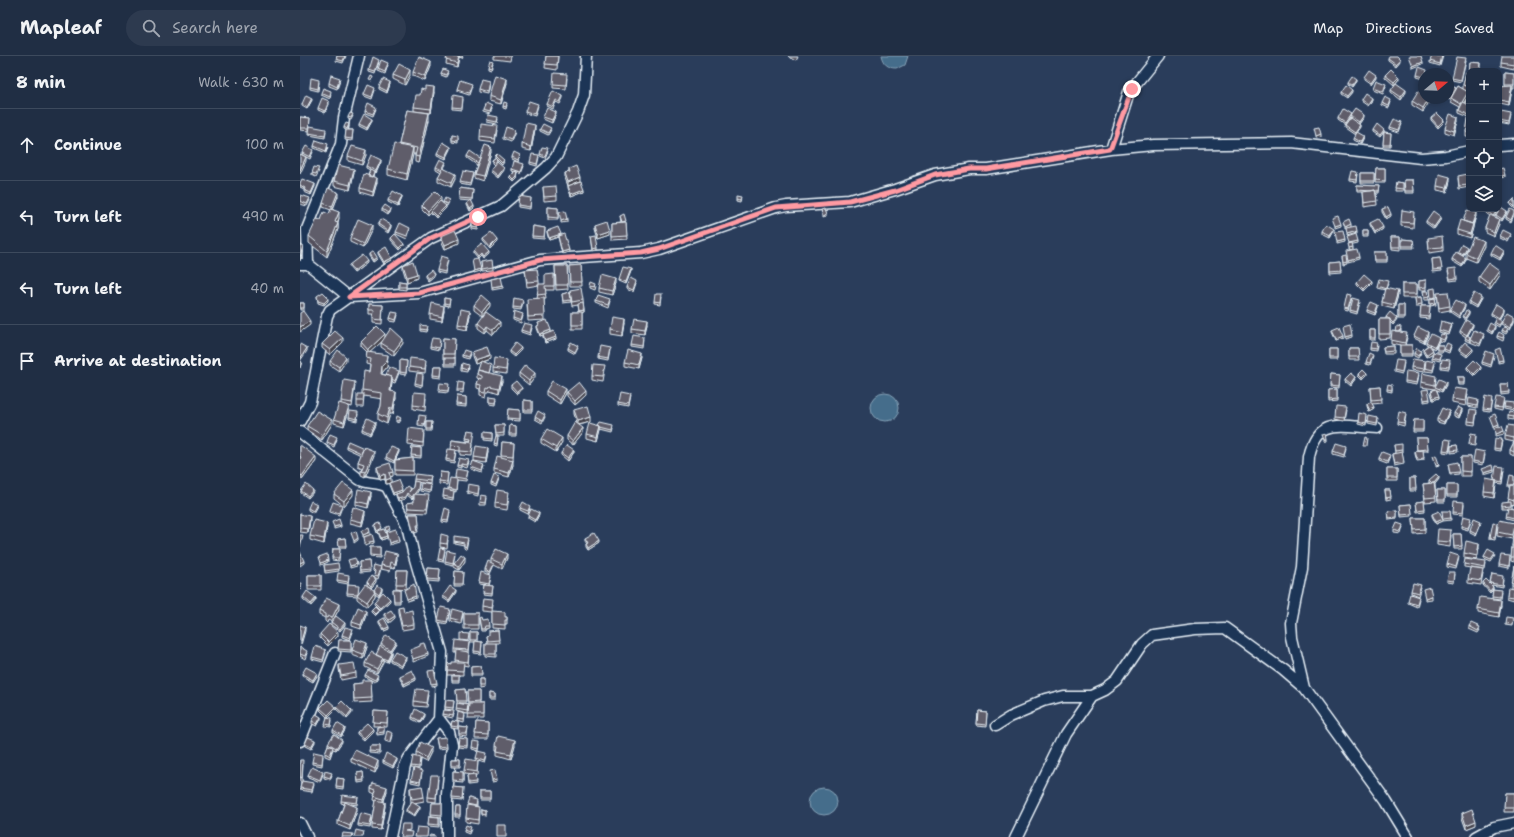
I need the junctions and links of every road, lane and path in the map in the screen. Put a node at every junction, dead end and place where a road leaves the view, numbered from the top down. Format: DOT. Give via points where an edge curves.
graph roads {
  1 [pos="359,56"];
  2 [pos="586,56"];
  3 [pos="1158,56"];
  4 [pos="1514,144"];
  5 [pos="1502,145"];
  6 [pos="1110,149"];
  7 [pos="1466,153"];
  8 [pos="304,264"];
  9 [pos="349,297"];
  10 [pos="300,421"];
  11 [pos="1376,428"];
  12 [pos="300,432"];
  13 [pos="335,653"];
  14 [pos="1304,688"];
  15 [pos="1092,696"];
  16 [pos="439,719"];
  17 [pos="995,725"];
  18 [pos="300,741"];
  19 [pos="300,823"];
  20 [pos="1514,823"];
  21 [pos="307,837"];
  22 [pos="390,837"];
  23 [pos="447,837"];
  24 [pos="1016,837"];
  25 [pos="1408,837"];
  26 [pos="1476,837"];
  1 -- 8 [label="street" via="344,118 341,144 307,229"];
  2 -- 9 [label="street" via="584,95 578,112 556,157 546,168 501,206 431,238"];
  3 -- 6 [label="street" via="1129,92"];
  4 -- 5 [label="street"];
  6 -- 7 [label="street" via="1153,145 1291,143 1421,158"];
  6 -- 9 [label="street" via="935,175 895,190 850,202 776,208 641,253 540,260 419,293"];
  8 -- 9 [label="street"];
  9 -- 10 [label="street" via="334,307 327,316 310,402"];
  11 -- 14 [label="street" via="1339,424 1328,427 1317,435 1312,444 1302,567 1291,623"];
  12 -- 16 [label="street" via="359,479 364,482 382,483 387,487 407,525 442,652"];
  13 -- 18 [label="street"];
  14 -- 15 [label="street" via="1224,628 1195,629 1152,635 1142,644 1117,681"];
  14 -- 25 [label="street" via="1386,801"];
  15 -- 17 [label="street" via="1063,696 1044,701"];
  15 -- 24 [label="street" via="1066,734"];
  16 -- 22 [label="street" via="405,766"];
  16 -- 23 [label="street" via="449,732 452,745 447,794"];
  19 -- 21 [label="street"];
  20 -- 26 [label="street" via="1494,827"];
}
